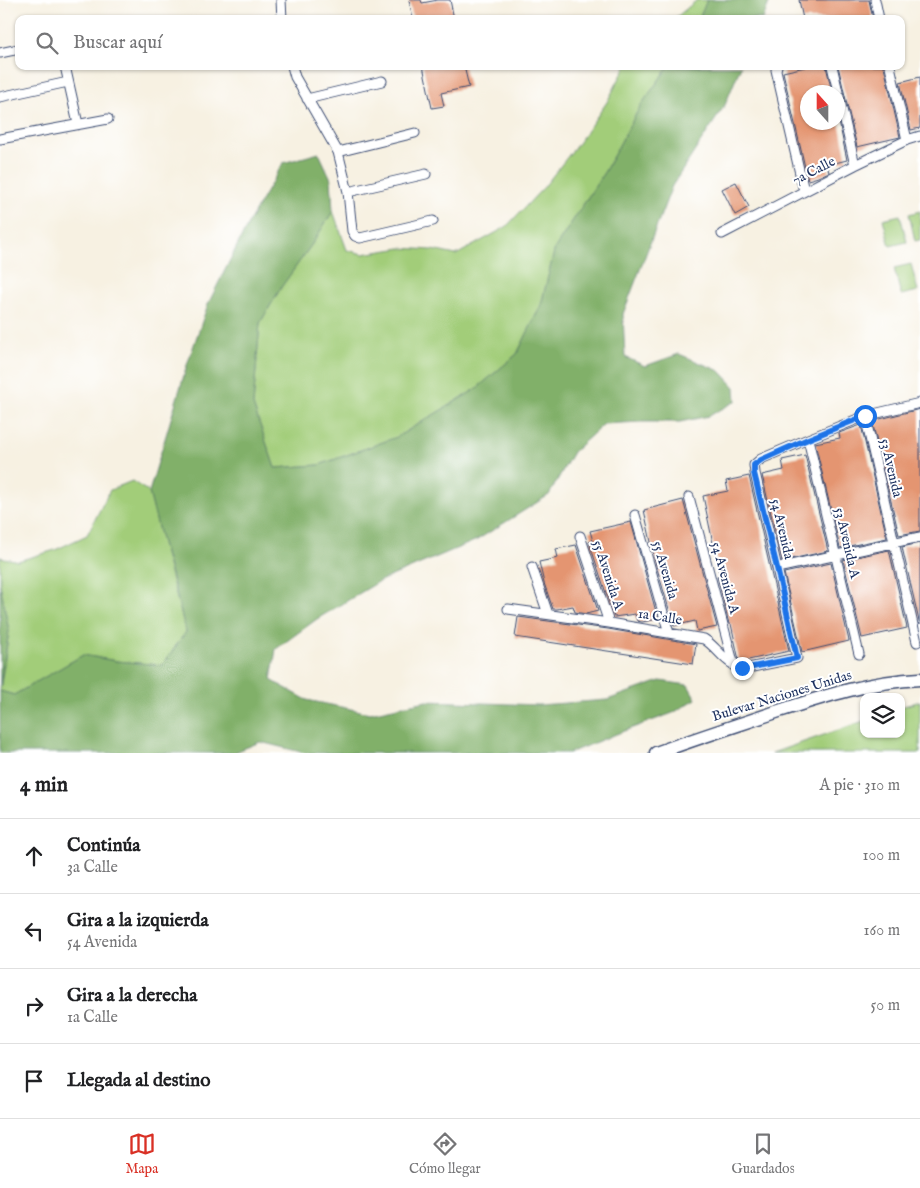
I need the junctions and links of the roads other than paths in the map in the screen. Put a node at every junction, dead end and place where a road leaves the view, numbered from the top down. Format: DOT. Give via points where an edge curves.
graph roads {
  1 [pos="281,0"];
  2 [pos="875,0"];
  3 [pos="282,15"];
  4 [pos="878,15"];
  5 [pos="15,50"];
  6 [pos="0,53"];
  7 [pos="66,70"];
  8 [pos="293,70"];
  9 [pos="776,70"];
  10 [pos="833,70"];
  11 [pos="891,70"];
  12 [pos="382,81"];
  13 [pos="68,82"];
  14 [pos="0,97"];
  15 [pos="307,98"];
  16 [pos="108,119"];
  17 [pos="78,124"];
  18 [pos="415,133"];
  19 [pos="920,136"];
  20 [pos="0,140"];
  21 [pos="907,140"];
  22 [pos="338,152"];
  23 [pos="855,165"];
  24 [pos="426,174"];
  25 [pos="804,191"];
  26 [pos="348,192"];
  27 [pos="433,221"];
  28 [pos="722,234"];
  29 [pos="920,403"];
  30 [pos="865,416"];
  31 [pos="808,439"];
  32 [pos="689,497"];
  33 [pos="635,515"];
  34 [pos="580,536"];
  35 [pos="920,537"];
  36 [pos="894,543"];
  37 [pos="835,555"];
  38 [pos="532,567"];
  39 [pos="777,568"];
  40 [pos="508,608"];
  41 [pos="548,614"];
  42 [pos="609,623"];
  43 [pos="669,633"];
  44 [pos="916,642"];
  45 [pos="859,654"];
  46 [pos="734,666"];
  47 [pos="920,680"];
  48 [pos="656,753"];
  1 -- 3 [label="street"];
  2 -- 4 [label="street"];
  5 -- 6 [label="street"];
  7 -- 13 [label="street"];
  8 -- 15 [label="street"];
  9 -- 25 [label="street"];
  10 -- 23 [label="street"];
  11 -- 21 [label="street"];
  12 -- 15 [label="street"];
  13 -- 14 [label="street"];
  13 -- 17 [label="street"];
  15 -- 22 [label="street"];
  16 -- 17 [label="street"];
  17 -- 20 [label="street"];
  18 -- 22 [label="street"];
  19 -- 21 [label="street, 7a Calle"];
  21 -- 23 [label="street, 7a Calle"];
  22 -- 26 [label="street"];
  23 -- 25 [label="street, 7a Calle"];
  24 -- 26 [label="street"];
  25 -- 28 [label="street, 7a Calle"];
  26 -- 27 [label="street" via="352,230 360,238"];
  29 -- 30 [label="street"];
  30 -- 31 [label="street"];
  30 -- 36 [label="street, 53 Avenida"];
  31 -- 37 [label="street, 53 Avenida A"];
  31 -- 39 [label="street, 54 Avenida" via="754,465"];
  32 -- 46 [label="street, 54 Avenida A"];
  33 -- 43 [label="street, 55 Avenida"];
  34 -- 42 [label="street, 55 Avenida A"];
  35 -- 36 [label="street"];
  36 -- 37 [label="street"];
  36 -- 44 [label="street, 53 Avenida"];
  37 -- 39 [label="street"];
  37 -- 45 [label="street, 53 Avenida A"];
  38 -- 41 [label="street"];
  39 -- 46 [label="street, 54 Avenida" via="797,658 748,668"];
  40 -- 41 [label="street, 1a Calle"];
  41 -- 42 [label="street, 1a Calle"];
  42 -- 43 [label="street, 1a Calle"];
  43 -- 46 [label="street, 1a Calle" via="704,639"];
  47 -- 48 [label="main road, Bulevar Naciones Unidas" via="856,688"];
}
